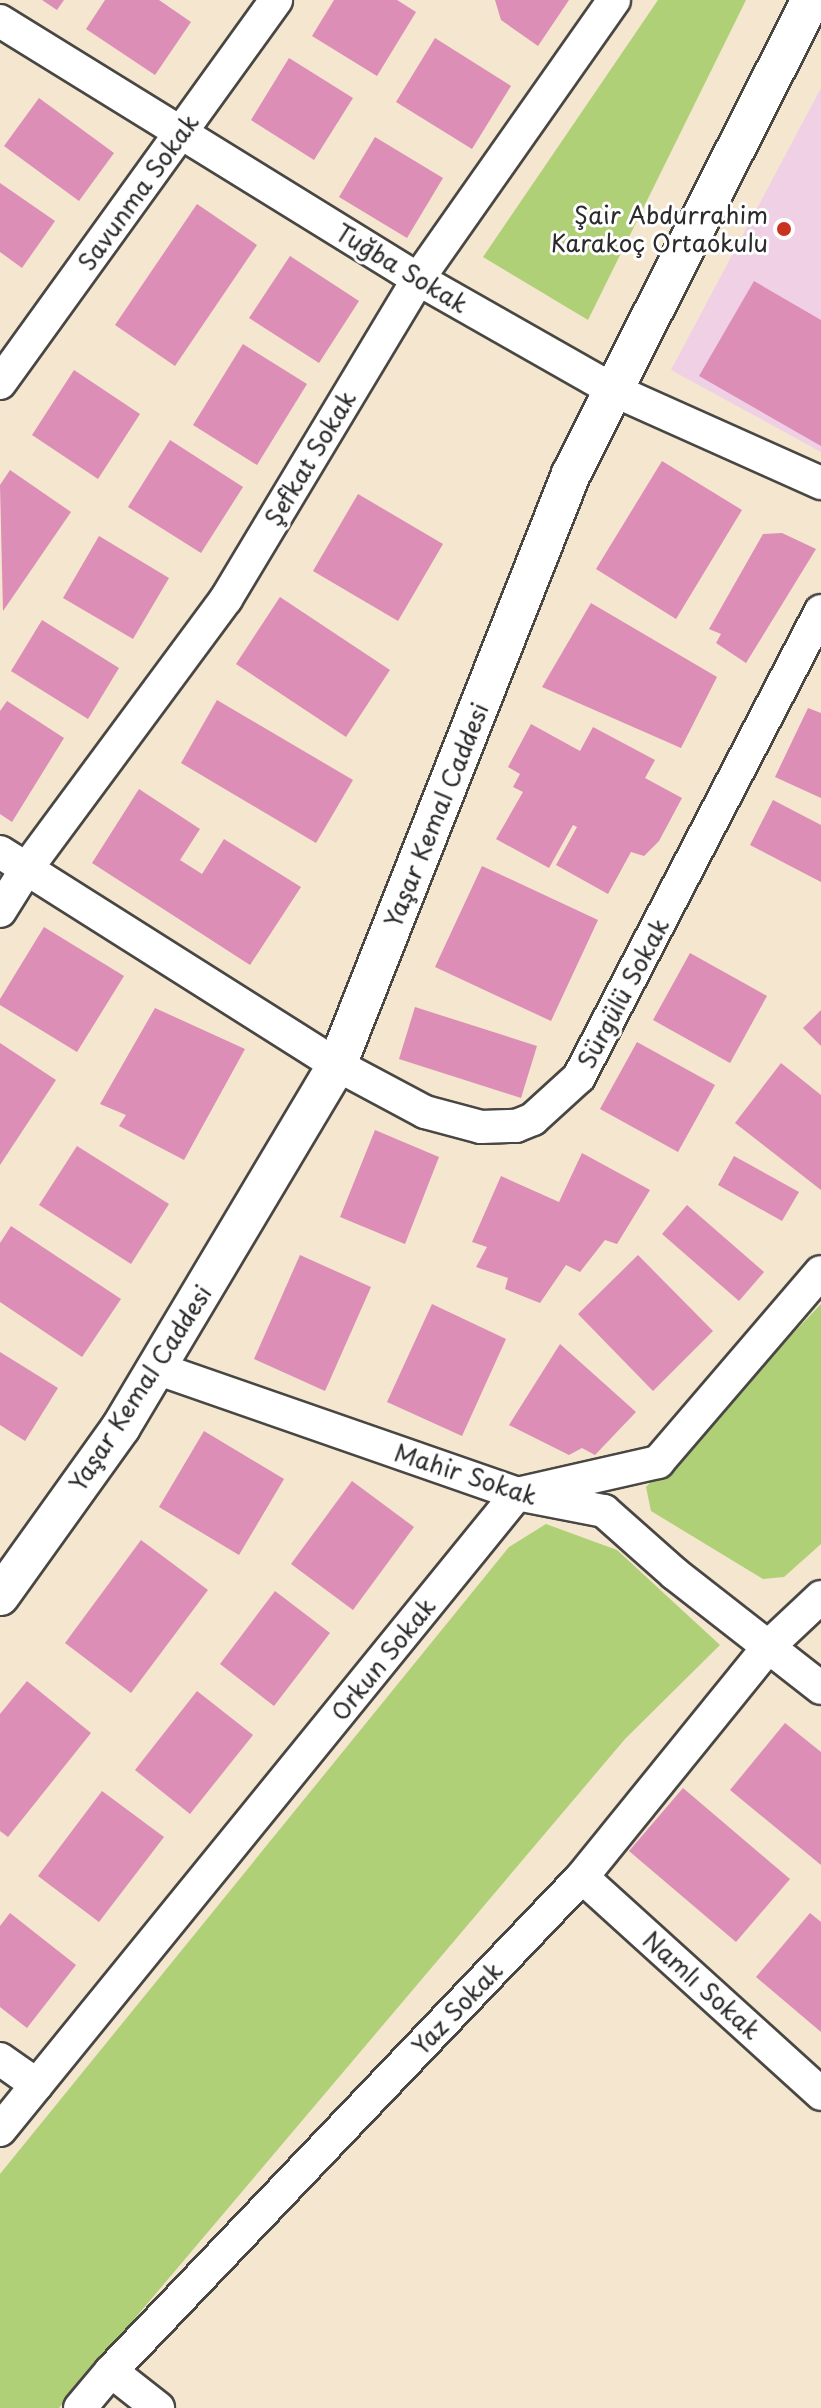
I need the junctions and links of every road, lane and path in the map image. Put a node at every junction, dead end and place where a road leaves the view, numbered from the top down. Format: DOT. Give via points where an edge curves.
graph roads {
  1 [pos="276,0"];
  2 [pos="614,0"];
  3 [pos="811,0"];
  4 [pos="0,21"];
  5 [pos="181,132"];
  6 [pos="418,279"];
  7 [pos="0,383"];
  8 [pos="613,390"];
  9 [pos="821,483"];
  10 [pos="821,611"];
  11 [pos="13,860"];
  12 [pos="0,911"];
  13 [pos="337,1065"];
  14 [pos="821,1272"];
  15 [pos="156,1368"];
  16 [pos="517,1494"];
  17 [pos="0,1596"];
  18 [pos="821,1597"];
  19 [pos="770,1645"];
  20 [pos="821,1688"];
  21 [pos="582,1877"];
  22 [pos="0,2059"];
  23 [pos="37,2085"];
  24 [pos="821,2094"];
  25 [pos="0,2130"];
  26 [pos="111,2371"];
  27 [pos="80,2408"];
  28 [pos="158,2408"];
  1 -- 5 [label="street, Savunma Sokak"];
  2 -- 6 [label="street, Şefkat Sokak"];
  3 -- 8 [label="street, Yaşar Kemal Caddesi"];
  4 -- 5 [label="street, Tuğba Sokak"];
  5 -- 6 [label="street, Tuğba Sokak"];
  5 -- 7 [label="street, Savunma Sokak"];
  6 -- 8 [label="street, Tuğba Sokak"];
  6 -- 11 [label="street, Şefkat Sokak" via="226,599"];
  8 -- 9 [label="street, Tuğba Sokak"];
  8 -- 13 [label="street, Yaşar Kemal Caddesi" via="571,474"];
  10 -- 13 [label="street, Sürgülü Sokak" via="579,1077 533,1119 516,1126 481,1127 425,1112"];
  11 -- 12 [label="street, Şefkat Sokak"];
  11 -- 13 [label="street, Sürgülü Sokak"];
  13 -- 15 [label="street, Yaşar Kemal Caddesi"];
  14 -- 16 [label="street" via="658,1462"];
  15 -- 16 [label="street, Mahir Sokak"];
  15 -- 17 [label="street, Yaşar Kemal Caddesi" via="121,1427"];
  16 -- 19 [label="street, Mahir Sokak" via="604,1511 675,1574"];
  16 -- 23 [label="street, Orkun Sokak"];
  18 -- 19 [label="street, Yaz Sokak"];
  19 -- 20 [label="street, Mahir Sokak"];
  19 -- 21 [label="street, Yaz Sokak"];
  21 -- 24 [label="street, Namlı Sokak"];
  21 -- 26 [label="street, Yaz Sokak"];
  22 -- 23 [label="street"];
  23 -- 25 [label="street, Orkun Sokak"];
  26 -- 27 [label="street, Yaz Sokak"];
  26 -- 28 [label="street"];
}
